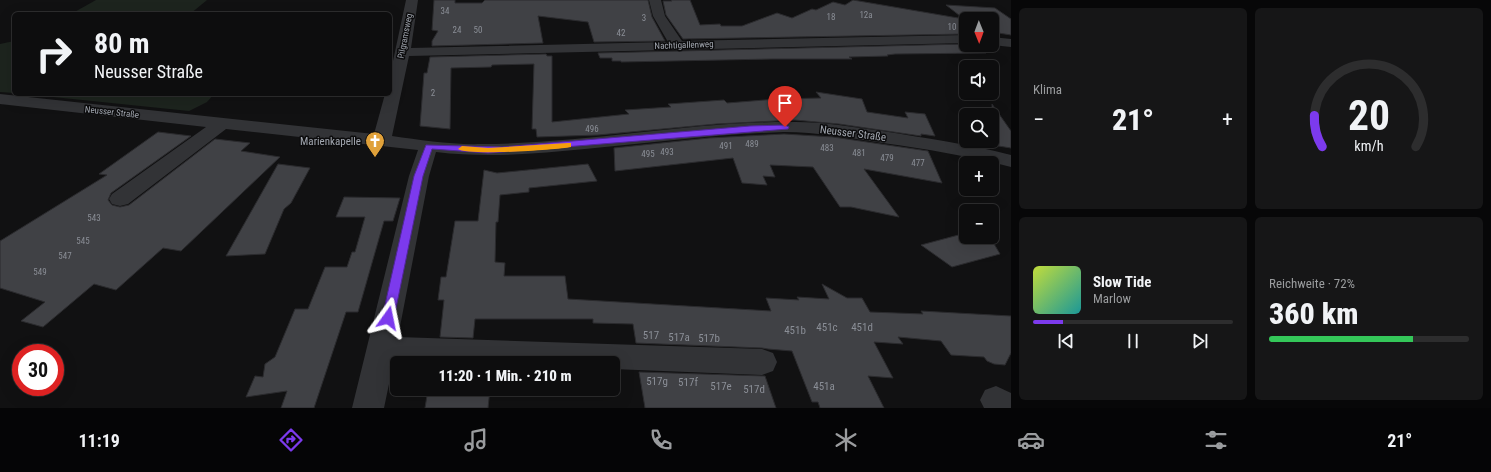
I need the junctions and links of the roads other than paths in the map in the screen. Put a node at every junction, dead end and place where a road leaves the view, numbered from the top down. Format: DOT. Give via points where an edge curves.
graph roads {
  1 [pos="412,0"];
  2 [pos="655,0"];
  3 [pos="959,39"];
  4 [pos="999,41"];
  5 [pos="1011,43"];
  6 [pos="677,45"];
  7 [pos="403,52"];
  8 [pos="0,99"];
  9 [pos="223,123"];
  10 [pos="379,141"];
  11 [pos="429,146"];
  12 [pos="1011,161"];
  13 [pos="120,199"];
  14 [pos="382,348"];
  15 [pos="762,362"];
  16 [pos="368,408"];
  1 -- 7 [label="street, Pilgramsweg"];
  2 -- 6 [label="street" via="659,16"];
  3 -- 6 [label="street, Nachtigallenweg"];
  4 -- 5 [label="street"];
  6 -- 7 [label="street, Nachtigallenweg"];
  7 -- 10 [label="street, Pilgramsweg" via="384,134"];
  8 -- 9 [label="street, Neusser Straße"];
  9 -- 10 [label="street, Neusser Straße"];
  9 -- 13 [label="street"];
  10 -- 11 [label="street, Neusser Straße"];
  11 -- 12 [label="street, Neusser Straße" via="496,150 790,127 822,128 917,141"];
  11 -- 14 [label="street" via="419,176"];
  14 -- 15 [label="street"];
  14 -- 16 [label="street"];
}
